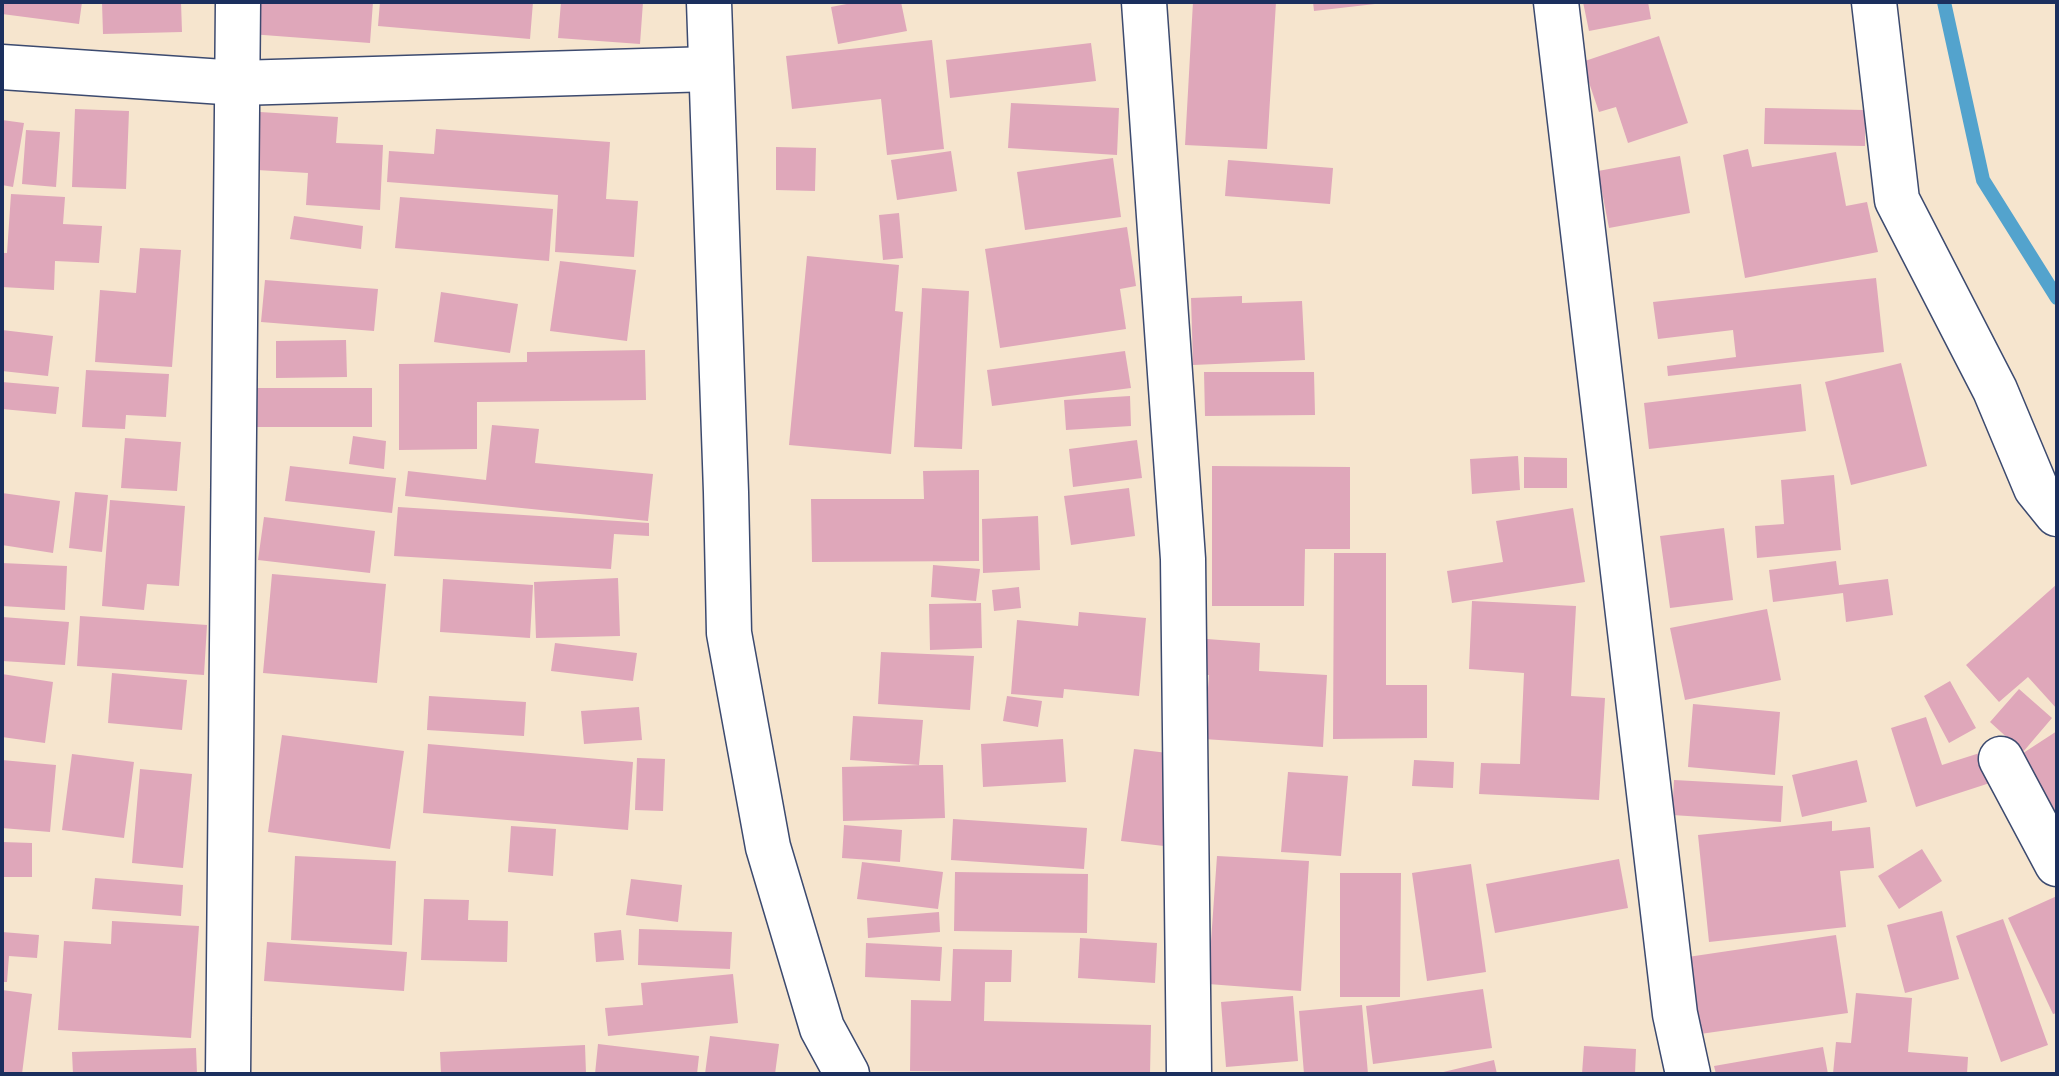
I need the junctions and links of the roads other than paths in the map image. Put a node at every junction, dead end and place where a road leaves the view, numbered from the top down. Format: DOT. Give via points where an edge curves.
graph roads {
  1 [pos="238,2"];
  2 [pos="709,2"];
  3 [pos="1144,2"];
  4 [pos="1556,2"];
  5 [pos="1874,2"];
  6 [pos="2,67"];
  7 [pos="711,69"];
  8 [pos="238,83"];
  9 [pos="2057,514"];
  10 [pos="2001,759"];
  11 [pos="2057,864"];
  12 [pos="228,1074"];
  13 [pos="847,1074"];
  14 [pos="1189,1074"];
  15 [pos="1688,1074"];
  1 -- 8 [label="street"];
  2 -- 7 [label="street"];
  3 -- 14 [label="street" via="1183,559"];
  4 -- 15 [label="street" via="1675,1014"];
  5 -- 9 [label="street" via="1897,200 1995,390 2036,488"];
  6 -- 8 [label="street"];
  7 -- 8 [label="street"];
  7 -- 13 [label="street" via="729,633 768,847 822,1028"];
  8 -- 12 [label="street"];
  10 -- 11 [label="street"];
}
